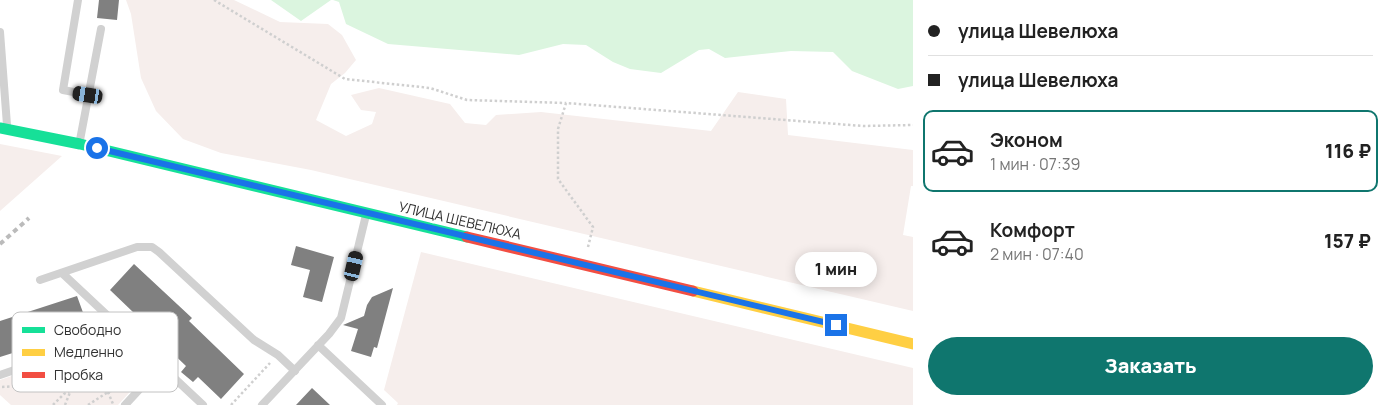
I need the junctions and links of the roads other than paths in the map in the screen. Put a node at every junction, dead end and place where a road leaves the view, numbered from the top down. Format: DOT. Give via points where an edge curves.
graph roads {
  1 [pos="78,0"];
  2 [pos="101,28"];
  3 [pos="0,32"];
  4 [pos="88,95"];
  5 [pos="4,129"];
  6 [pos="80,144"];
  7 [pos="367,213"];
  8 [pos="62,273"];
  9 [pos="40,280"];
  10 [pos="104,312"];
  11 [pos="913,344"];
  12 [pos="318,345"];
  13 [pos="295,370"];
  14 [pos="12,371"];
  15 [pos="0,375"];
  16 [pos="178,382"];
  17 [pos="137,392"];
  18 [pos="125,405"];
  19 [pos="203,405"];
  20 [pos="262,405"];
  21 [pos="382,405"];
  1 -- 4 [label="lane" via="62,90"];
  2 -- 4 [label="lane"];
  3 -- 5 [label="lane"];
  4 -- 6 [label="lane"];
  5 -- 6 [label="main road, УЛИЦА ШЕВЕЛЮХА"];
  6 -- 7 [label="main road, УЛИЦА ШЕВЕЛЮХА"];
  7 -- 11 [label="main road, УЛИЦА ШЕВЕЛЮХА"];
  7 -- 12 [label="lane" via="341,318"];
  8 -- 9 [label="lane"];
  8 -- 10 [label="lane"];
  8 -- 13 [label="lane" via="137,247 152,247 254,340"];
  12 -- 13 [label="lane"];
  12 -- 21 [label="lane"];
  13 -- 20 [label="lane"];
  14 -- 15 [label="lane"];
  16 -- 19 [label="lane"];
  17 -- 18 [label="lane"];
}
